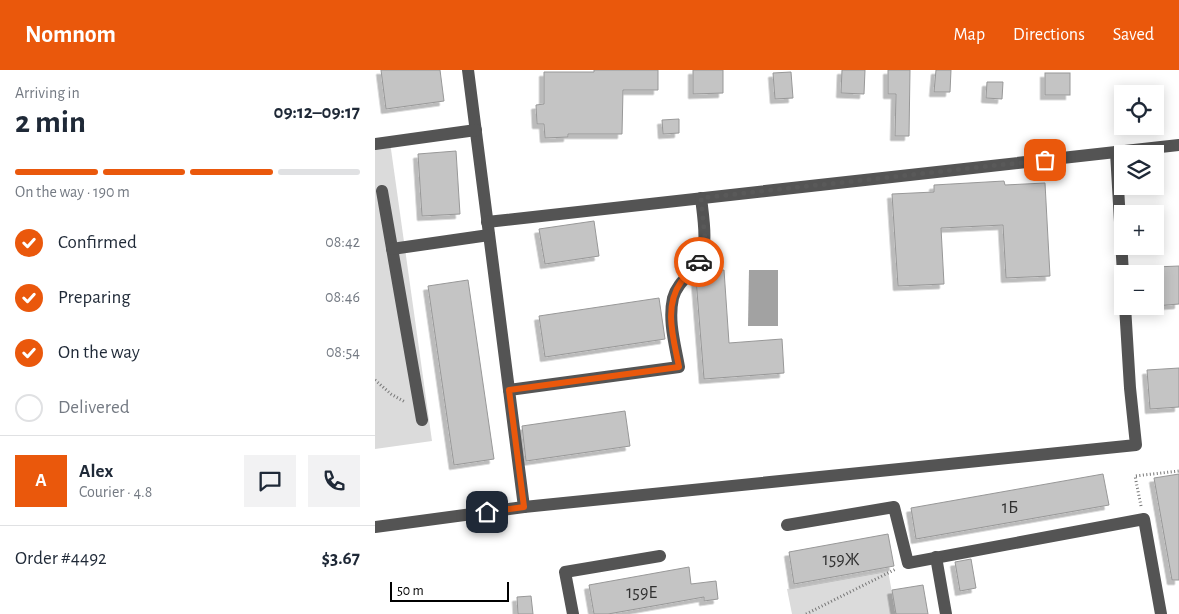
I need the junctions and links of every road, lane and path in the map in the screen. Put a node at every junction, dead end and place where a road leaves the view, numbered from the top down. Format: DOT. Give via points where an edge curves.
graph roads {
  1 [pos="468,70"];
  2 [pos="476,130"];
  3 [pos="375,144"];
  4 [pos="1179,145"];
  5 [pos="1164,147"];
  6 [pos="1114,152"];
  7 [pos="383,191"];
  8 [pos="1118,195"];
  9 [pos="701,198"];
  10 [pos="488,228"];
  11 [pos="392,249"];
  12 [pos="1122,265"];
  13 [pos="1126,315"];
  14 [pos="375,380"];
  15 [pos="509,390"];
  16 [pos="421,415"];
  17 [pos="1179,471"];
  18 [pos="524,507"];
  19 [pos="1144,519"];
  20 [pos="787,525"];
  21 [pos="375,527"];
  22 [pos="660,556"];
  23 [pos="936,557"];
  24 [pos="908,563"];
  25 [pos="573,614"];
  26 [pos="807,614"];
  27 [pos="946,614"];
  28 [pos="1161,614"];
  1 -- 2 [label="lane"];
  2 -- 3 [label="lane"];
  2 -- 10 [label="lane"];
  4 -- 5 [label="lane"];
  6 -- 9 [label="lane"];
  7 -- 11 [label="lane"];
  8 -- 12 [label="lane"];
  9 -- 10 [label="lane"];
  9 -- 15 [label="lane" via="705,240 699,262 680,282 673,296 670,320 679,367"];
  10 -- 11 [label="lane"];
  10 -- 15 [label="lane"];
  11 -- 16 [label="lane"];
  13 -- 18 [label="lane" via="1136,445"];
  14 -- 16 [label="path"];
  15 -- 18 [label="lane"];
  17 -- 19 [label="path" via="1135,476"];
  18 -- 21 [label="lane"];
  19 -- 23 [label="lane"];
  19 -- 28 [label="lane"];
  20 -- 24 [label="lane" via="895,508"];
  22 -- 25 [label="lane" via="565,572"];
  23 -- 24 [label="lane"];
  23 -- 27 [label="lane"];
  24 -- 26 [label="path"];
}
